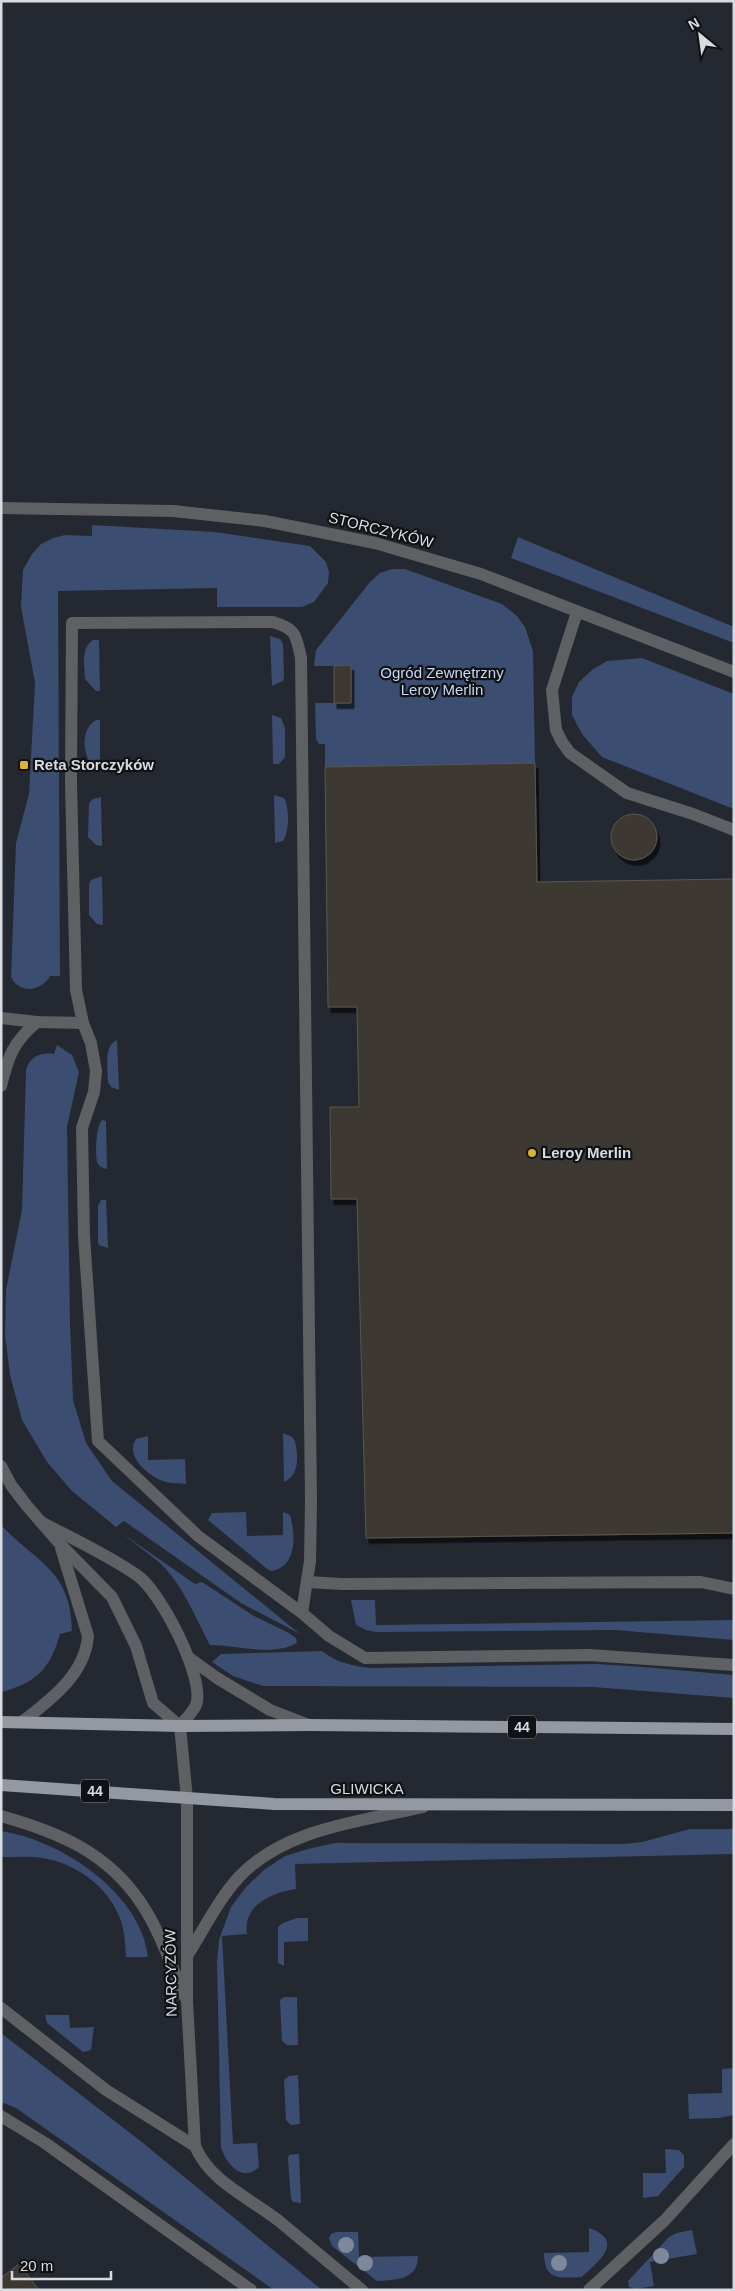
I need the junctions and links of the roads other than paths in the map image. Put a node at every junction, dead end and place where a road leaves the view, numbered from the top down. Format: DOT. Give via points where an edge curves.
graph roads {
  1 [pos="1,508"];
  2 [pos="577,612"];
  3 [pos="734,672"];
  4 [pos="734,830"];
  5 [pos="1,1018"];
  6 [pos="37,1022"];
  7 [pos="83,1023"];
  8 [pos="1,1086"];
  9 [pos="1,1466"];
  10 [pos="41,1522"];
  11 [pos="60,1544"];
  12 [pos="307,1582"];
  13 [pos="734,1589"];
  14 [pos="302,1613"];
  15 [pos="188,1657"];
  16 [pos="734,1665"];
  17 [pos="1,1722"];
  18 [pos="22,1722"];
  19 [pos="310,1725"];
  20 [pos="180,1726"];
  21 [pos="734,1729"];
  22 [pos="1,1785"];
  23 [pos="186,1799"];
  24 [pos="429,1805"];
  25 [pos="734,1805"];
  26 [pos="1,1816"];
  27 [pos="187,1956"];
  28 [pos="187,2001"];
  29 [pos="1,2008"];
  30 [pos="1,2116"];
  31 [pos="734,2144"];
  32 [pos="195,2146"];
  33 [pos="251,2290"];
  34 [pos="362,2290"];
  35 [pos="589,2290"];
  1 -- 2 [label="street, STORCZYKÓW" via="172,511 266,521 375,543 482,574"];
  2 -- 3 [label="street, STORCZYKÓW"];
  2 -- 4 [label="street" via="552,690 556,730 562,742 570,752 627,793"];
  5 -- 6 [label="street"];
  6 -- 7 [label="street"];
  6 -- 8 [label="street" via="18,1040 9,1055"];
  7 -- 12 [label="street" via="76,990 74,943 72,623 273,622 286,626 296,634 301,658 311,1417"];
  7 -- 14 [label="street" via="96,1071 94,1092 82,1128 84,1236 98,1441 198,1536"];
  9 -- 10 [label="street" via="11,1485"];
  10 -- 11 [label="street"];
  10 -- 15 [label="street" via="139,1577 158,1599"];
  11 -- 18 [label="street" via="88,1645 76,1670 60,1690"];
  11 -- 20 [label="street" via="112,1597 136,1646 153,1704"];
  12 -- 13 [label="street" via="701,1582"];
  12 -- 14 [label="street"];
  14 -- 16 [label="street" via="329,1636 365,1658 589,1655"];
  15 -- 19 [label="street" via="270,1710"];
  15 -- 20 [label="street" via="196,1686 196,1704"];
  17 -- 18 [label="main road, 44"];
  18 -- 20 [label="main road, 44"];
  19 -- 20 [label="main road, 44"];
  19 -- 21 [label="main road, 44"];
  20 -- 23 [label="street"];
  22 -- 23 [label="main road, GLIWICKA / 44"];
  23 -- 24 [label="main road, GLIWICKA / 44" via="274,1804"];
  23 -- 27 [label="street, NARCYZÓW"];
  24 -- 25 [label="main road, GLIWICKA / 44"];
  24 -- 27 [label="street" via="297,1838 263,1855 238,1878"];
  26 -- 28 [label="street" via="65,1837 110,1868 141,1903"];
  27 -- 28 [label="street, NARCYZÓW"];
  28 -- 32 [label="street, NARCYZÓW"];
  29 -- 32 [label="street, NARCYZÓW" via="106,2090"];
  30 -- 33 [label="street" via="45,2143"];
  31 -- 35 [label="street" via="665,2220"];
  32 -- 34 [label="street, NARCYZÓW" via="213,2174 278,2220"];
}
